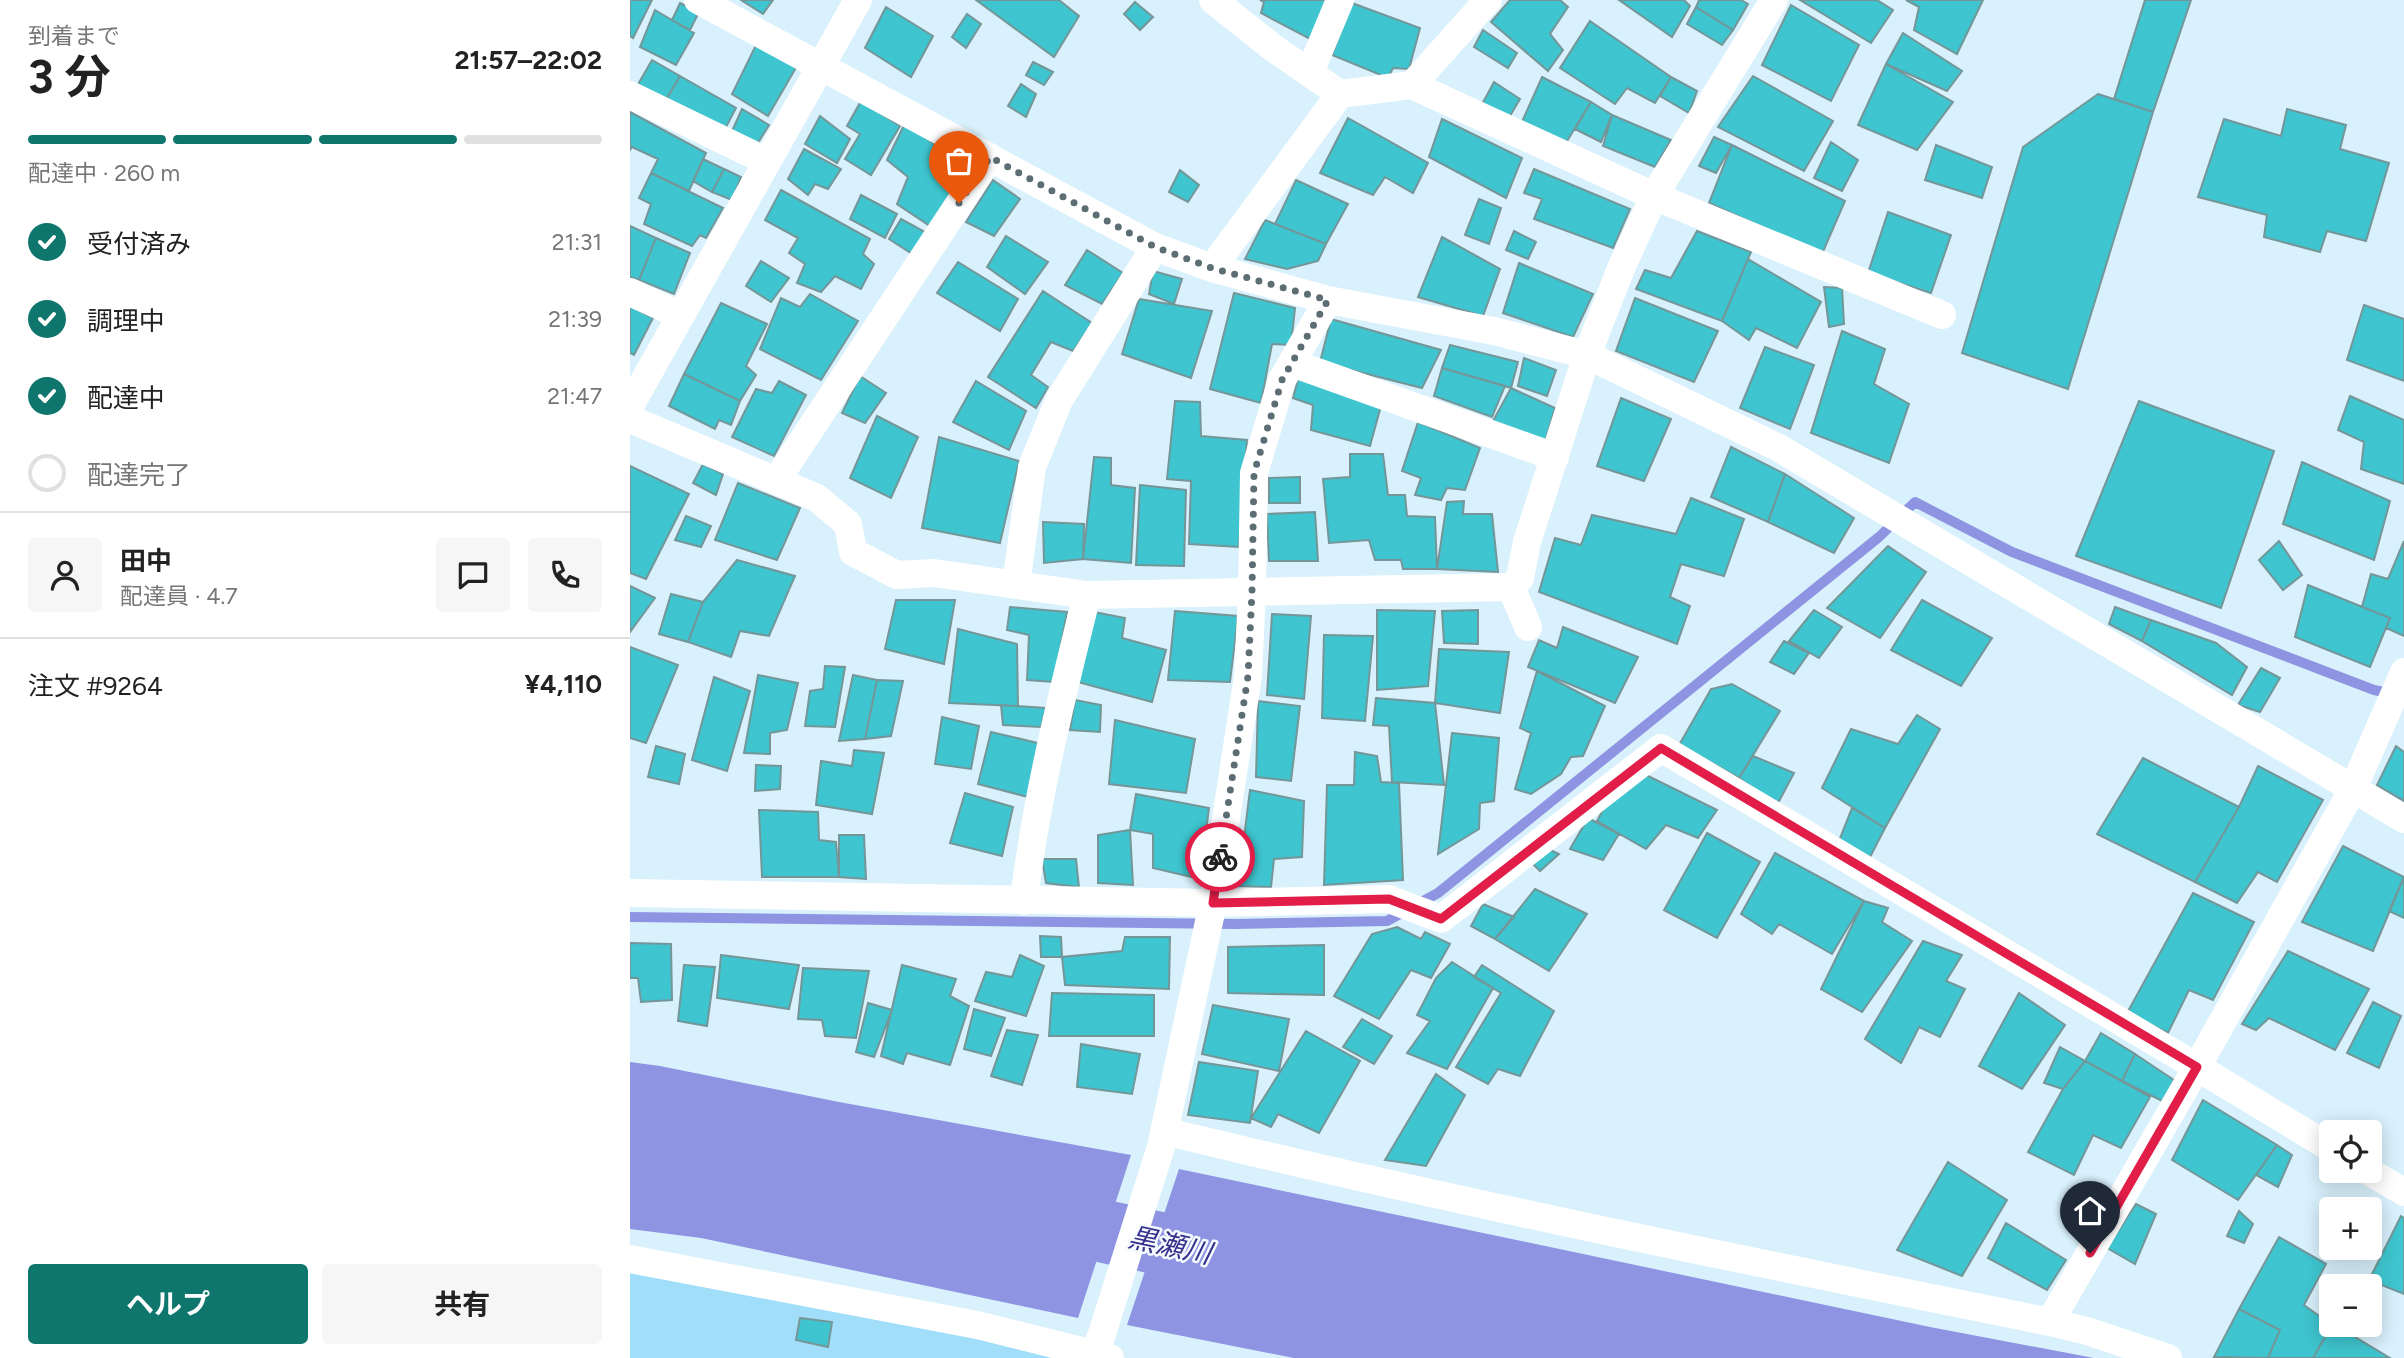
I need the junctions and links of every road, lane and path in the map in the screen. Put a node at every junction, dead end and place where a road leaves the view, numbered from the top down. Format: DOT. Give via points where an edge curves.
graph roads {
  1 [pos="698,0"];
  2 [pos="858,0"];
  3 [pos="1213,0"];
  4 [pos="1340,0"];
  5 [pos="1488,0"];
  6 [pos="1767,2"];
  7 [pos="820,66"];
  8 [pos="1310,72"];
  9 [pos="1412,85"];
  10 [pos="1340,94"];
  11 [pos="630,95"];
  12 [pos="990,157"];
  13 [pos="766,162"];
  14 [pos="1654,196"];
  15 [pos="1155,247"];
  16 [pos="1212,268"];
  17 [pos="630,292"];
  18 [pos="1328,300"];
  19 [pos="680,315"];
  20 [pos="1942,315"];
  21 [pos="1587,355"];
  22 [pos="1292,363"];
  23 [pos="630,406"];
  24 [pos="630,419"];
  25 [pos="1555,457"];
  26 [pos="776,481"];
  27 [pos="1016,584"];
  28 [pos="1511,587"];
  29 [pos="1252,592"];
  30 [pos="1087,595"];
  31 [pos="1528,627"];
  32 [pos="2404,673"];
  33 [pos="2353,789"];
  34 [pos="2404,819"];
  35 [pos="630,893"];
  36 [pos="1024,901"];
  37 [pos="1213,903"];
  38 [pos="2197,1067"];
  39 [pos="1163,1139"];
  40 [pos="2319,1141"];
  41 [pos="2382,1179"];
  42 [pos="2404,1192"];
  43 [pos="630,1259"];
  44 [pos="2050,1322"];
  45 [pos="1099,1352"];
  46 [pos="2168,1358"];
  1 -- 7 [label="street"];
  2 -- 7 [label="street"];
  3 -- 8 [label="street"];
  4 -- 8 [label="street"];
  5 -- 9 [label="street"];
  6 -- 14 [label="street"];
  7 -- 12 [label="street"];
  7 -- 13 [label="street"];
  8 -- 10 [label="street"];
  9 -- 10 [label="street"];
  9 -- 14 [label="street"];
  10 -- 16 [label="street"];
  11 -- 13 [label="street"];
  12 -- 15 [label="street"];
  12 -- 26 [label="street"];
  13 -- 19 [label="street"];
  14 -- 20 [label="street"];
  14 -- 21 [label="street"];
  15 -- 16 [label="street"];
  15 -- 27 [label="street" via="1059,400 1032,467"];
  16 -- 18 [label="street"];
  17 -- 19 [label="street"];
  18 -- 21 [label="street" via="1494,331"];
  18 -- 22 [label="street"];
  19 -- 23 [label="street"];
  21 -- 25 [label="street"];
  21 -- 33 [label="street" via="1779,448"];
  22 -- 25 [label="street"];
  22 -- 29 [label="street" via="1282,380 1254,473"];
  24 -- 26 [label="street"];
  25 -- 28 [label="street" via="1520,578"];
  26 -- 27 [label="street" via="817,498 848,524 853,552 897,575 933,573"];
  27 -- 30 [label="street"];
  28 -- 29 [label="street"];
  28 -- 31 [label="street"];
  29 -- 30 [label="street"];
  29 -- 37 [label="street" via="1248,676"];
  30 -- 36 [label="street" via="1048,750"];
  32 -- 33 [label="street"];
  33 -- 34 [label="street"];
  33 -- 38 [label="street"];
  35 -- 36 [label="street"];
  36 -- 37 [label="street"];
  37 -- 38 [label="street" via="1389,899 1441,919 1661,748"];
  37 -- 39 [label="street"];
  38 -- 40 [label="street"];
  38 -- 44 [label="street"];
  39 -- 44 [label="street"];
  39 -- 45 [label="street"];
  41 -- 42 [label="street"];
  43 -- 45 [label="street"];
  44 -- 46 [label="street"];
}
